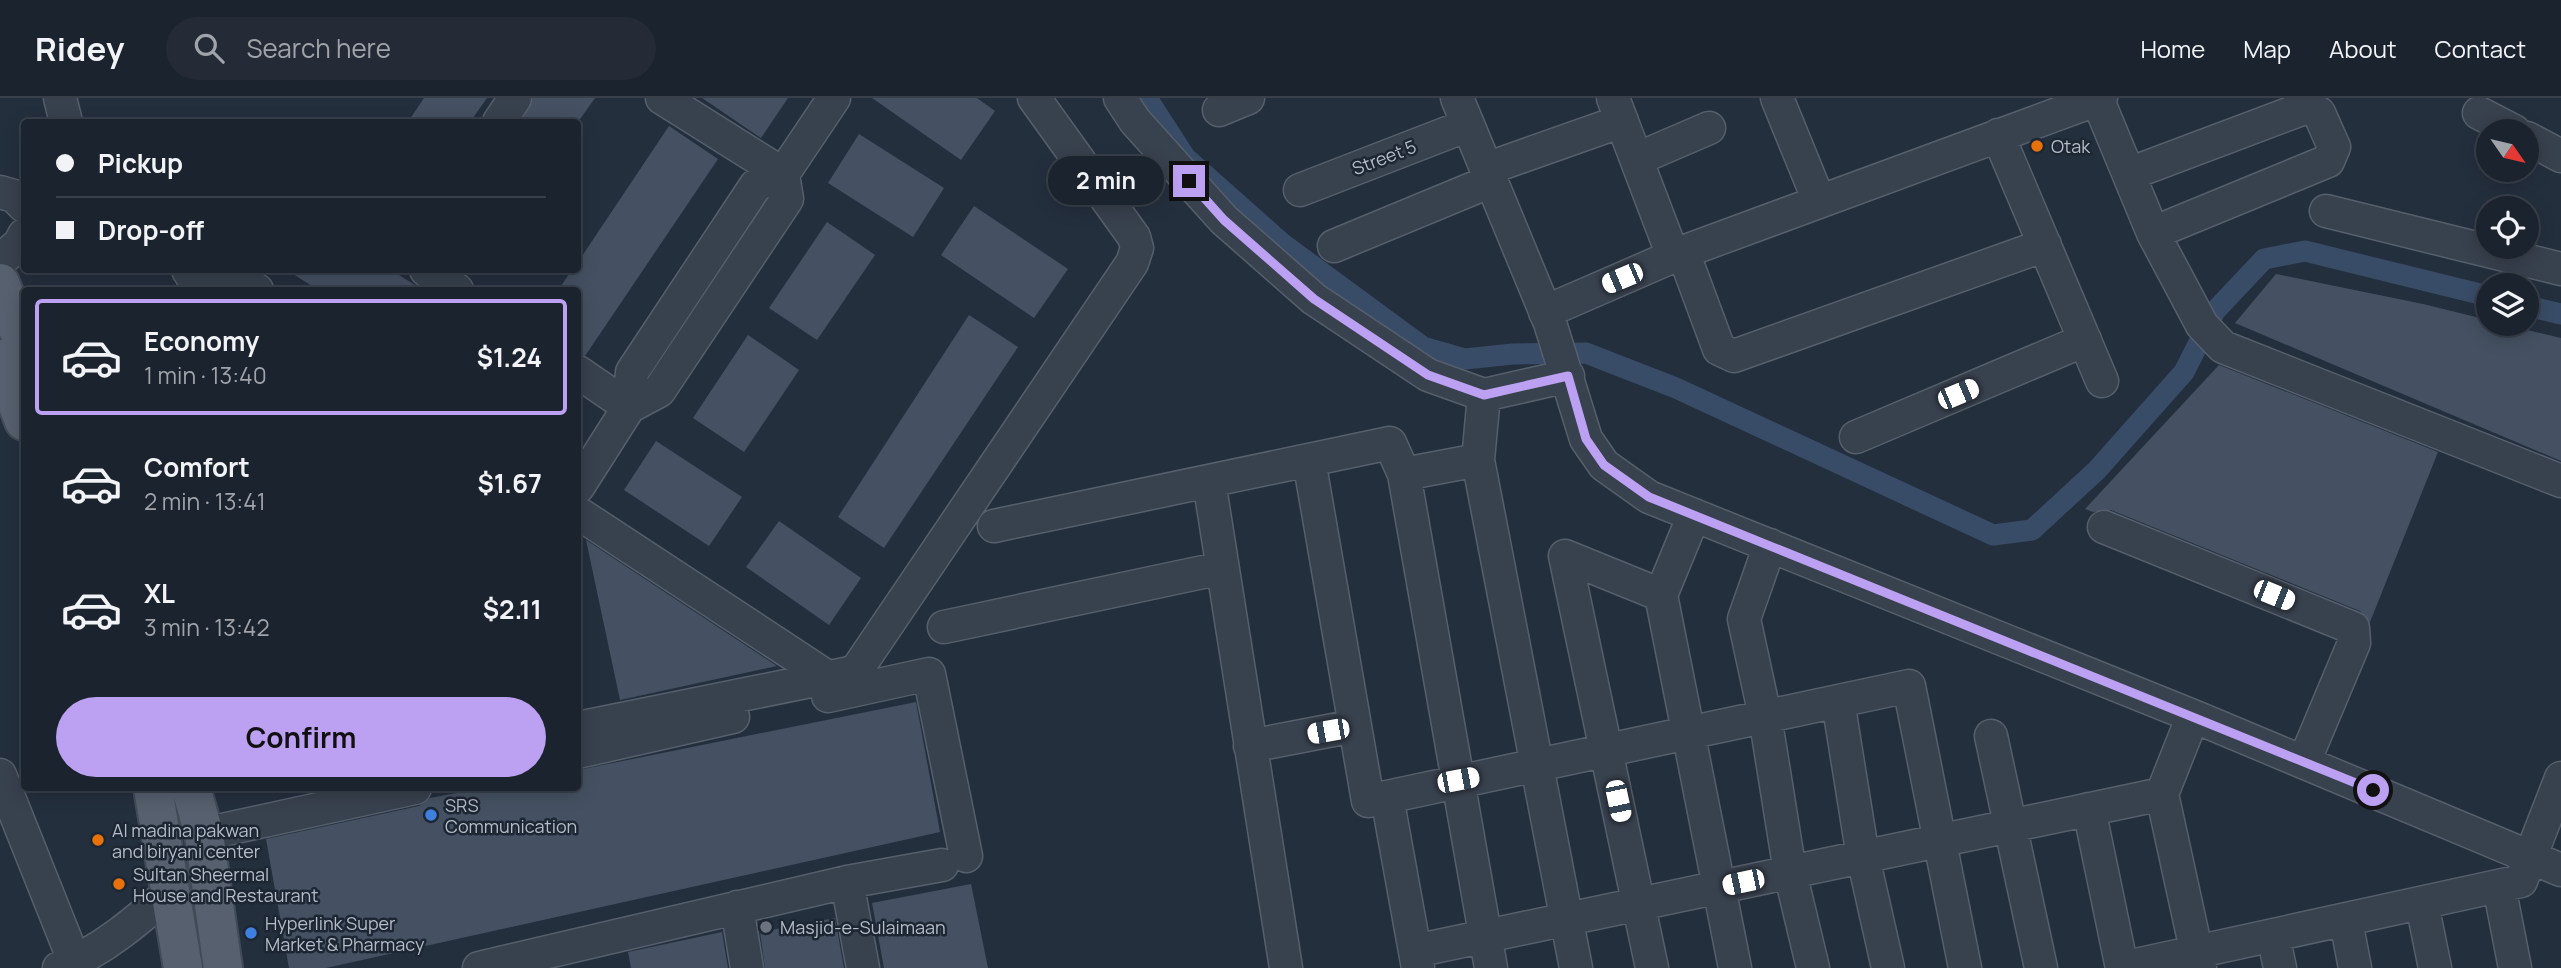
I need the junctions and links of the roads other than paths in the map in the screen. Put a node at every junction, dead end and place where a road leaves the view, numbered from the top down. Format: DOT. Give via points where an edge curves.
graph roads {
  1 [pos="60,98"];
  2 [pos="515,98"];
  3 [pos="662,98"];
  4 [pos="834,98"];
  5 [pos="1034,98"];
  6 [pos="1120,98"];
  7 [pos="1777,98"];
  8 [pos="2098,98"];
  9 [pos="1618,110"];
  10 [pos="1462,111"];
  11 [pos="2479,113"];
  12 [pos="65,119"];
  13 [pos="501,119"];
  14 [pos="2491,119"];
  15 [pos="1709,128"];
  16 [pos="1998,135"];
  17 [pos="2539,144"];
  18 [pos="2561,156"];
  19 [pos="1637,159"];
  20 [pos="783,174"];
  21 [pos="2129,174"];
  22 [pos="1489,175"];
  23 [pos="1300,190"];
  24 [pos="0,192"];
  25 [pos="1819,201"];
  26 [pos="21,203"];
  27 [pos="2326,211"];
  28 [pos="2153,233"];
  29 [pos="21,241"];
  30 [pos="2045,245"];
  31 [pos="1334,246"];
  32 [pos="1678,254"];
  33 [pos="0,261"];
  34 [pos="2561,269"];
  35 [pos="190,273"];
  36 [pos="230,273"];
  37 [pos="431,273"];
  38 [pos="694,277"];
  39 [pos="0,283"];
  40 [pos="207,287"];
  41 [pos="252,287"];
  42 [pos="452,287"];
  43 [pos="722,296"];
  44 [pos="1548,318"];
  45 [pos="21,336"];
  46 [pos="2085,340"];
  47 [pos="0,359"];
  48 [pos="1567,371"];
  49 [pos="581,374"];
  50 [pos="2102,381"];
  51 [pos="1484,395"];
  52 [pos="629,407"];
  53 [pos="21,413"];
  54 [pos="1856,437"];
  55 [pos="1309,460"];
  56 [pos="1478,460"];
  57 [pos="1404,474"];
  58 [pos="1209,481"];
  59 [pos="2561,481"];
  60 [pos="581,482"];
  61 [pos="581,515"];
  62 [pos="1694,515"];
  63 [pos="994,526"];
  64 [pos="2104,527"];
  65 [pos="1770,545"];
  66 [pos="1222,568"];
  67 [pos="1661,595"];
  68 [pos="944,627"];
  69 [pos="826,676"];
  70 [pos="1838,701"];
  71 [pos="1765,716"];
  72 [pos="2193,716"];
  73 [pos="1354,726"];
  74 [pos="581,727"];
  75 [pos="1688,733"];
  76 [pos="1991,736"];
  77 [pos="1250,746"];
  78 [pos="1608,750"];
  79 [pos="581,751"];
  80 [pos="2304,762"];
  81 [pos="1537,765"];
  82 [pos="0,775"];
  83 [pos="2561,778"];
  84 [pos="1458,780"];
  85 [pos="154,791"];
  86 [pos="192,791"];
  87 [pos="401,791"];
  88 [pos="2162,794"];
  89 [pos="1387,797"];
  90 [pos="2089,809"];
  91 [pos="2011,825"];
  92 [pos="204,834"];
  93 [pos="1940,841"];
  94 [pos="1863,857"];
  95 [pos="2529,857"];
  96 [pos="2561,870"];
  97 [pos="1790,872"];
  98 [pos="847,882"];
  99 [pos="2499,886"];
  100 [pos="1719,887"];
  101 [pos="171,891"];
  102 [pos="1639,904"];
  103 [pos="2422,904"];
  104 [pos="737,906"];
  105 [pos="1567,919"];
  106 [pos="2346,921"];
  107 [pos="2273,935"];
  108 [pos="1485,936"];
  109 [pos="599,955"];
  110 [pos="1416,959"];
  111 [pos="2198,960"];
  112 [pos="70,966"];
  113 [pos="183,968"];
  114 [pos="223,968"];
  115 [pos="479,968"];
  116 [pos="747,968"];
  117 [pos="863,968"];
  118 [pos="1286,968"];
  119 [pos="1491,968"];
  120 [pos="1576,968"];
  121 [pos="1652,968"];
  122 [pos="1735,968"];
  123 [pos="1813,968"];
  124 [pos="1888,968"];
  125 [pos="1965,968"];
  126 [pos="2041,968"];
  127 [pos="2122,968"];
  128 [pos="2280,968"];
  129 [pos="2355,968"];
  130 [pos="2435,968"];
  131 [pos="2515,968"];
  1 -- 12 [label="street"];
  2 -- 13 [label="street"];
  3 -- 20 [label="street"];
  4 -- 20 [label="street"];
  5 -- 69 [label="street" via="1134,237 1132,263 858,668"];
  6 -- 51 [label="street" via="1135,121 1224,220 1314,299 1428,375"];
  7 -- 25 [label="street"];
  8 -- 16 [label="street"];
  8 -- 21 [label="street"];
  9 -- 19 [label="street"];
  9 -- 22 [label="street"];
  10 -- 22 [label="street"];
  10 -- 23 [label="street, Street 5"];
  11 -- 14 [label="street"];
  15 -- 19 [label="street"];
  16 -- 25 [label="street"];
  16 -- 30 [label="street"];
  17 -- 18 [label="street"];
  19 -- 32 [label="street"];
  20 -- 38 [label="street" via="755,185"];
  20 -- 43 [label="street" via="787,199"];
  21 -- 28 [label="street"];
  21 -- 28 [label="street" via="2307,107 2319,113 2334,147 2328,160"];
  22 -- 31 [label="street"];
  22 -- 44 [label="street"];
  24 -- 26 [label="street"];
  25 -- 32 [label="street"];
  27 -- 34 [label="street"];
  28 -- 59 [label="street" via="2207,331 2223,347"];
  29 -- 33 [label="street"];
  30 -- 32 [label="street" via="1734,356 1719,349"];
  30 -- 46 [label="street"];
  32 -- 44 [label="street"];
  35 -- 40 [label="street"];
  36 -- 41 [label="street"];
  37 -- 42 [label="street"];
  38 -- 43 [label="street"];
  38 -- 52 [label="street" via="632,372"];
  39 -- 45 [label="main road"];
  43 -- 52 [label="street" via="659,391"];
  44 -- 48 [label="street"];
  46 -- 50 [label="street"];
  46 -- 54 [label="street"];
  47 -- 53 [label="main road"];
  48 -- 51 [label="street"];
  48 -- 62 [label="street" via="1586,439 1604,465 1649,497"];
  49 -- 52 [label="street"];
  51 -- 56 [label="street"];
  52 -- 60 [label="street"];
  55 -- 57 [label="street" via="1390,443"];
  55 -- 58 [label="street"];
  55 -- 73 [label="street"];
  56 -- 57 [label="street"];
  56 -- 81 [label="street"];
  57 -- 84 [label="street"];
  58 -- 63 [label="street"];
  58 -- 66 [label="street"];
  61 -- 69 [label="street"];
  62 -- 65 [label="street"];
  62 -- 67 [label="street"];
  64 -- 80 [label="street" via="2353,628 2354,643"];
  65 -- 71 [label="street" via="1744,619"];
  65 -- 72 [label="street"];
  66 -- 68 [label="street"];
  66 -- 77 [label="street"];
  67 -- 75 [label="street"];
  67 -- 78 [label="street" via="1565,556"];
  69 -- 74 [label="street"];
  70 -- 71 [label="street"];
  70 -- 93 [label="street" via="1909,686"];
  70 -- 94 [label="street"];
  71 -- 75 [label="street"];
  71 -- 97 [label="street"];
  72 -- 80 [label="street"];
  72 -- 88 [label="street"];
  73 -- 77 [label="street"];
  73 -- 89 [label="street" via="1368,801"];
  75 -- 78 [label="street"];
  75 -- 100 [label="street"];
  76 -- 91 [label="street"];
  77 -- 118 [label="street"];
  78 -- 81 [label="street"];
  78 -- 102 [label="street"];
  79 -- 98 [label="street" via="929,674 954,860"];
  80 -- 95 [label="street"];
  81 -- 84 [label="street"];
  81 -- 105 [label="street"];
  82 -- 112 [label="street"];
  83 -- 95 [label="street"];
  84 -- 89 [label="street"];
  84 -- 108 [label="street"];
  85 -- 101 [label="main road"];
  86 -- 92 [label="main road"];
  87 -- 92 [label="street"];
  88 -- 90 [label="street"];
  88 -- 111 [label="street"];
  89 -- 110 [label="street"];
  90 -- 91 [label="street"];
  90 -- 127 [label="street"];
  91 -- 93 [label="street"];
  91 -- 126 [label="street"];
  92 -- 114 [label="main road"];
  93 -- 94 [label="street"];
  93 -- 125 [label="street"];
  94 -- 97 [label="street"];
  94 -- 124 [label="street"];
  95 -- 96 [label="street"];
  95 -- 99 [label="street" via="2521,881"];
  97 -- 100 [label="street"];
  97 -- 123 [label="street"];
  98 -- 104 [label="street"];
  98 -- 117 [label="street"];
  99 -- 103 [label="street"];
  99 -- 131 [label="street"];
  100 -- 102 [label="street"];
  100 -- 122 [label="street"];
  101 -- 112 [label="street" via="136,922"];
  101 -- 113 [label="main road"];
  102 -- 105 [label="street"];
  102 -- 121 [label="street"];
  103 -- 106 [label="street"];
  103 -- 130 [label="street"];
  104 -- 109 [label="street"];
  104 -- 116 [label="street"];
  105 -- 108 [label="street"];
  105 -- 120 [label="street"];
  106 -- 107 [label="street"];
  106 -- 129 [label="street"];
  107 -- 111 [label="street"];
  107 -- 128 [label="street"];
  108 -- 110 [label="street"];
  108 -- 119 [label="street"];
  109 -- 115 [label="street"];
  111 -- 127 [label="street"];
}
